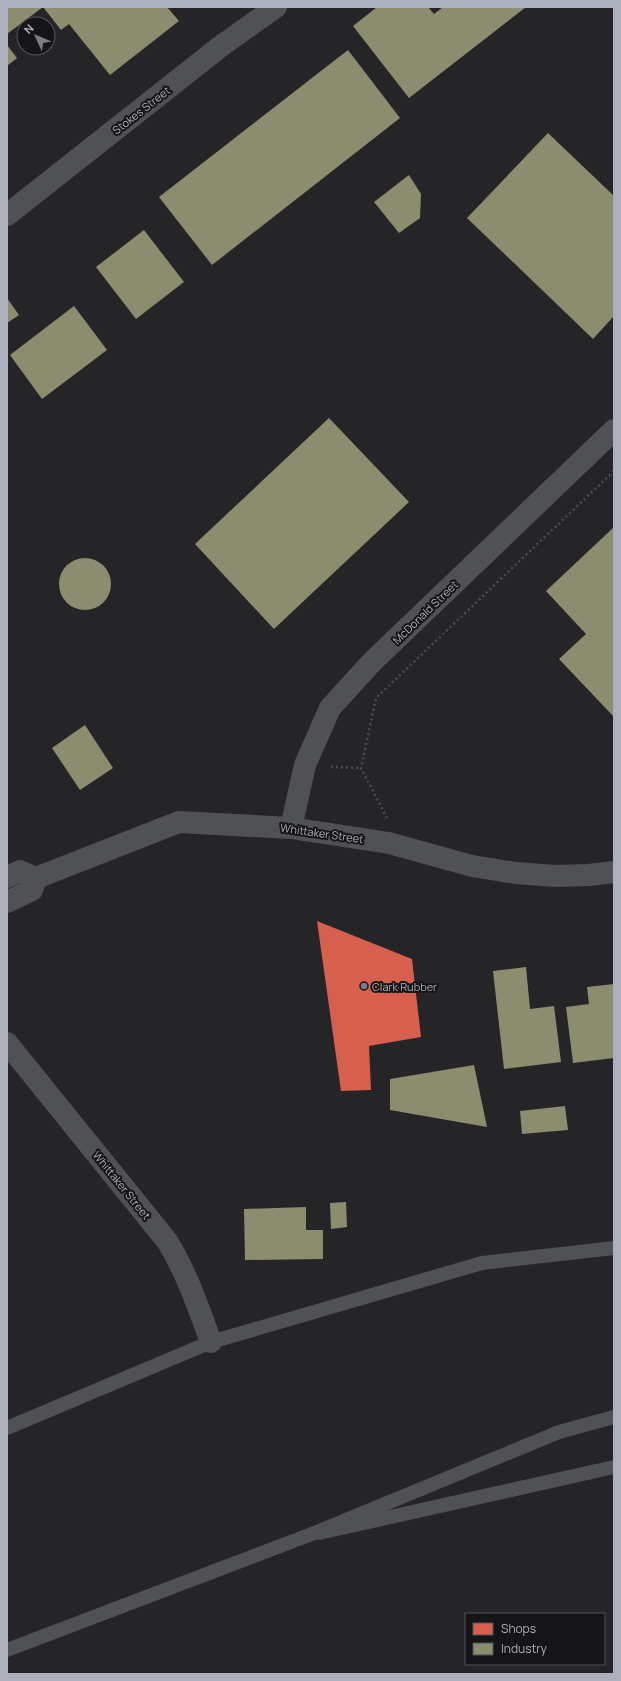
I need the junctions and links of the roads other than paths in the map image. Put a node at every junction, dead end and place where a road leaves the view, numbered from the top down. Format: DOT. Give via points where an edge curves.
graph roads {
  1 [pos="276,7"];
  2 [pos="7,215"];
  3 [pos="614,430"];
  4 [pos="291,828"];
  5 [pos="614,872"];
  6 [pos="7,877"];
  7 [pos="36,878"];
  8 [pos="7,902"];
  9 [pos="7,1043"];
  10 [pos="614,1248"];
  11 [pos="211,1342"];
  12 [pos="614,1417"];
  13 [pos="7,1428"];
  14 [pos="614,1467"];
  15 [pos="317,1532"];
  16 [pos="7,1650"];
  1 -- 2 [label="street, Stokes Street" via="221,46"];
  3 -- 4 [label="street, McDonald Street" via="372,662 330,708 306,765"];
  4 -- 5 [label="street, Whittaker Street" via="389,843 472,866 516,873 556,876"];
  4 -- 7 [label="street, Whittaker Street" via="179,822"];
  6 -- 7 [label="street" via="20,871"];
  7 -- 8 [label="street" via="32,890"];
  9 -- 11 [label="street, Whittaker Street" via="167,1241 180,1263"];
  10 -- 11 [label="lane" via="482,1263"];
  11 -- 13 [label="lane"];
  12 -- 15 [label="lane" via="559,1432"];
  14 -- 15 [label="lane"];
  15 -- 16 [label="lane"];
}
